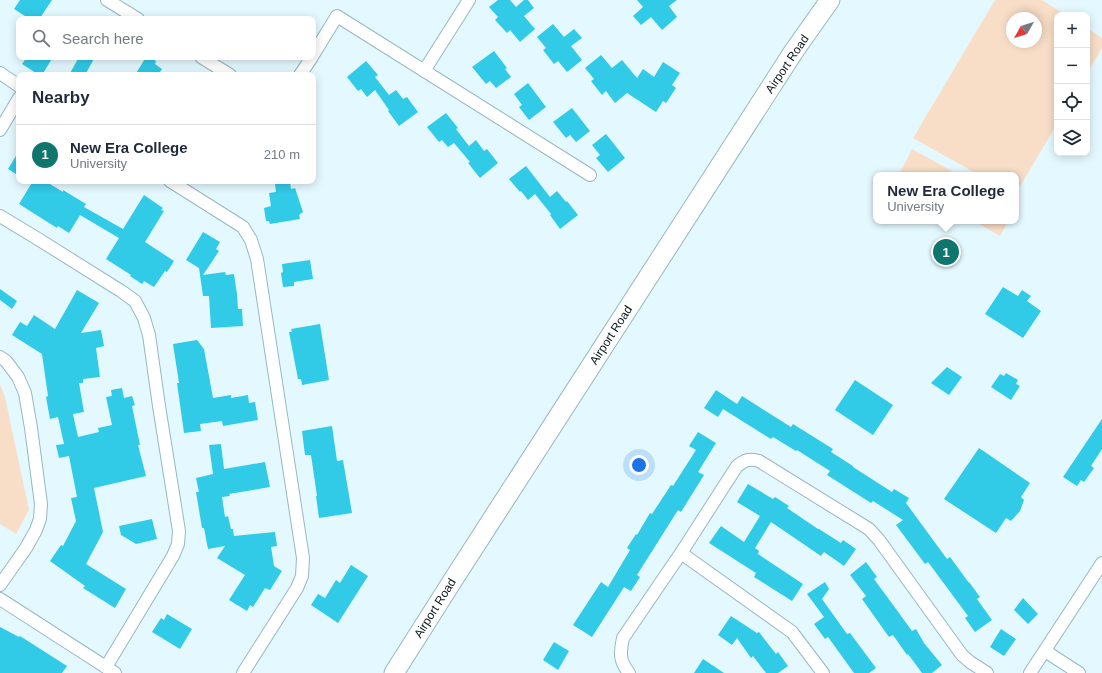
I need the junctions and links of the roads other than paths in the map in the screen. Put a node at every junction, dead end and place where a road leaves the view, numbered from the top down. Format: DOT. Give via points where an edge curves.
graph roads {
  1 [pos="107,0"];
  2 [pos="469,0"];
  3 [pos="819,0"];
  4 [pos="830,0"];
  5 [pos="133,16"];
  6 [pos="316,50"];
  7 [pos="794,51"];
  8 [pos="206,60"];
  9 [pos="309,60"];
  10 [pos="424,71"];
  11 [pos="225,72"];
  12 [pos="302,72"];
  13 [pos="0,73"];
  14 [pos="16,84"];
  15 [pos="16,103"];
  16 [pos="0,130"];
  17 [pos="590,175"];
  18 [pos="175,184"];
  19 [pos="0,216"];
  20 [pos="0,357"];
  21 [pos="681,552"];
  22 [pos="1102,563"];
  23 [pos="0,585"];
  24 [pos="0,599"];
  25 [pos="1045,651"];
  26 [pos="110,670"];
  27 [pos="243,673"];
  28 [pos="394,673"];
  29 [pos="629,673"];
  30 [pos="824,673"];
  31 [pos="987,673"];
  32 [pos="1030,673"];
  33 [pos="1078,673"];
  1 -- 5 [label="street"];
  2 -- 10 [label="street"];
  3 -- 7 [label="main road"];
  4 -- 7 [label="main road, Airport Road"];
  6 -- 10 [label="street" via="338,16"];
  7 -- 28 [label="main road, Airport Road"];
  8 -- 11 [label="street"];
  9 -- 12 [label="street"];
  10 -- 17 [label="street"];
  13 -- 14 [label="street"];
  15 -- 16 [label="street"];
  18 -- 27 [label="street" via="243,227 252,240 302,550 302,576 297,588"];
  19 -- 26 [label="street" via="135,301 149,335 178,544"];
  20 -- 23 [label="street" via="18,377 25,393 41,504 36,530"];
  21 -- 29 [label="street" via="623,638 620,652"];
  21 -- 30 [label="street" via="792,632"];
  21 -- 31 [label="street" via="737,466 752,459 759,461 869,529 962,655"];
  22 -- 25 [label="street"];
  24 -- 26 [label="street"];
  25 -- 32 [label="street"];
  25 -- 33 [label="street"];
}
